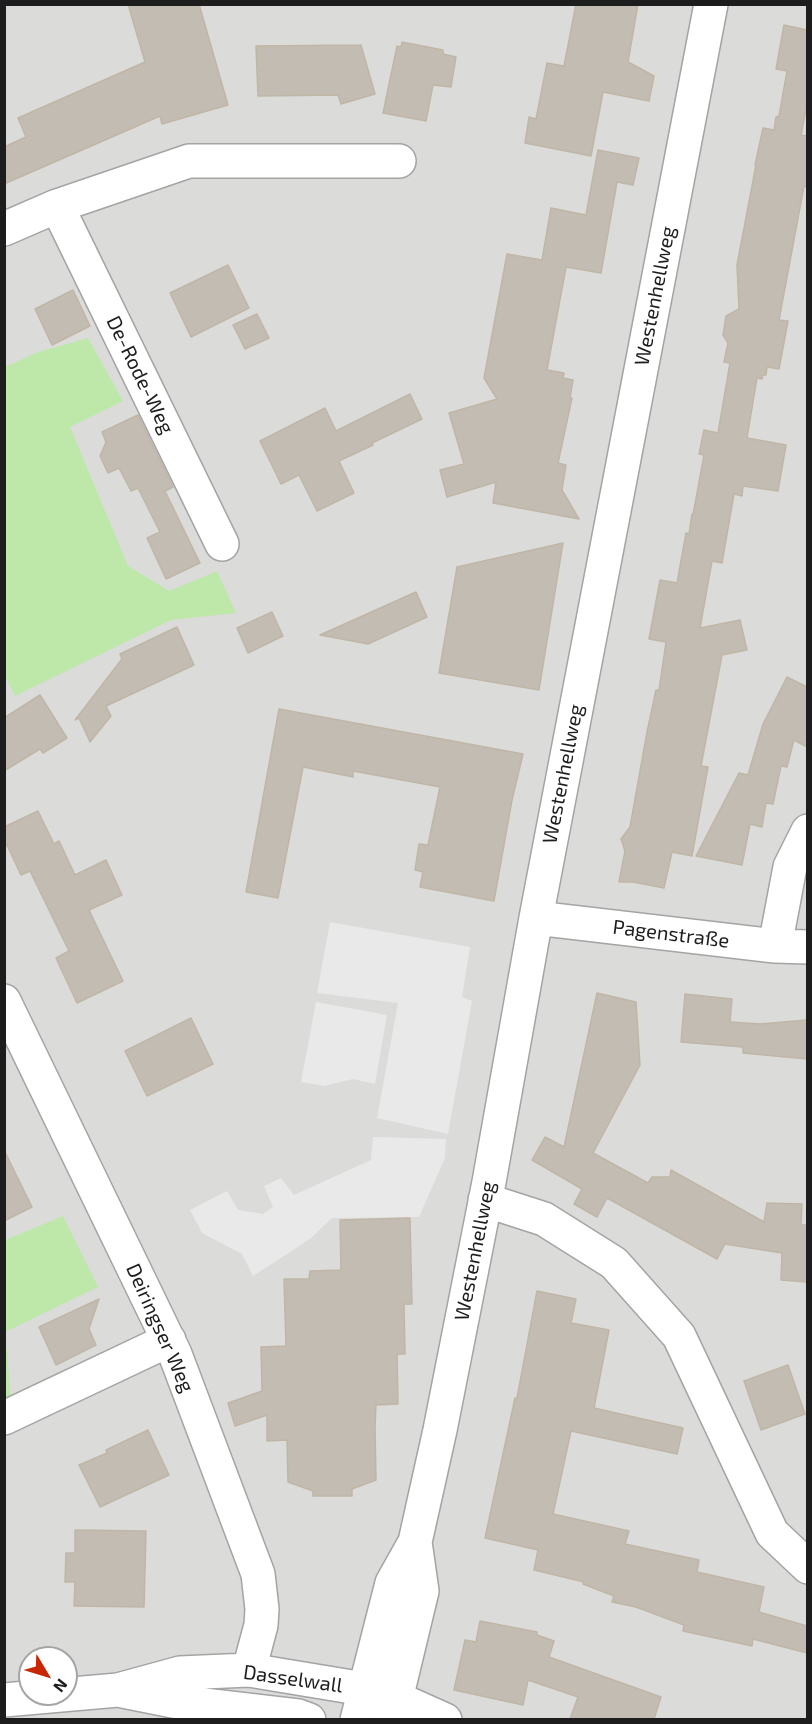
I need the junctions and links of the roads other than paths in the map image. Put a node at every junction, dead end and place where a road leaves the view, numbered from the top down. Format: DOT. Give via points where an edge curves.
graph roads {
  1 [pos="711,4"];
  2 [pos="399,161"];
  3 [pos="57,206"];
  4 [pos="4,229"];
  5 [pos="222,544"];
  6 [pos="807,831"];
  7 [pos="536,918"];
  8 [pos="775,946"];
  9 [pos="807,947"];
  10 [pos="4,1001"];
  11 [pos="485,1200"];
  12 [pos="169,1340"];
  13 [pos="4,1418"];
  14 [pos="415,1542"];
  15 [pos="807,1567"];
  16 [pos="249,1670"];
  17 [pos="118,1690"];
  18 [pos="4,1700"];
  19 [pos="360,1704"];
  20 [pos="394,1709"];
  21 [pos="309,1719"];
  22 [pos="445,1719"];
  1 -- 7 [label="street, Westenhellweg"];
  2 -- 3 [label="street" via="189,161"];
  3 -- 4 [label="street"];
  3 -- 5 [label="street, De-Rode-Weg"];
  6 -- 8 [label="street" via="790,867"];
  7 -- 8 [label="street, Pagenstraße"];
  7 -- 11 [label="street, Westenhellweg"];
  8 -- 9 [label="street, Pagenstraße"];
  10 -- 12 [label="street, Deiringser Weg"];
  11 -- 14 [label="street, Westenhellweg"];
  11 -- 15 [label="street" via="543,1219 614,1263 679,1336 772,1533"];
  12 -- 13 [label="street"];
  12 -- 16 [label="street, Deiringser Weg" via="258,1574 261,1625"];
  14 -- 19 [label="street, Westenhellweg" via="392,1583"];
  14 -- 20 [label="street, Westenhellweg" via="422,1591"];
  16 -- 17 [label="street, Dasselwall" via="180,1673"];
  16 -- 19 [label="street, Dasselwall"];
  17 -- 18 [label="street, Dasselwall"];
  17 -- 21 [label="street, Dasselwall"];
  19 -- 20 [label="street, Dasselwall"];
  20 -- 22 [label="street, Dasselwall"];
}
